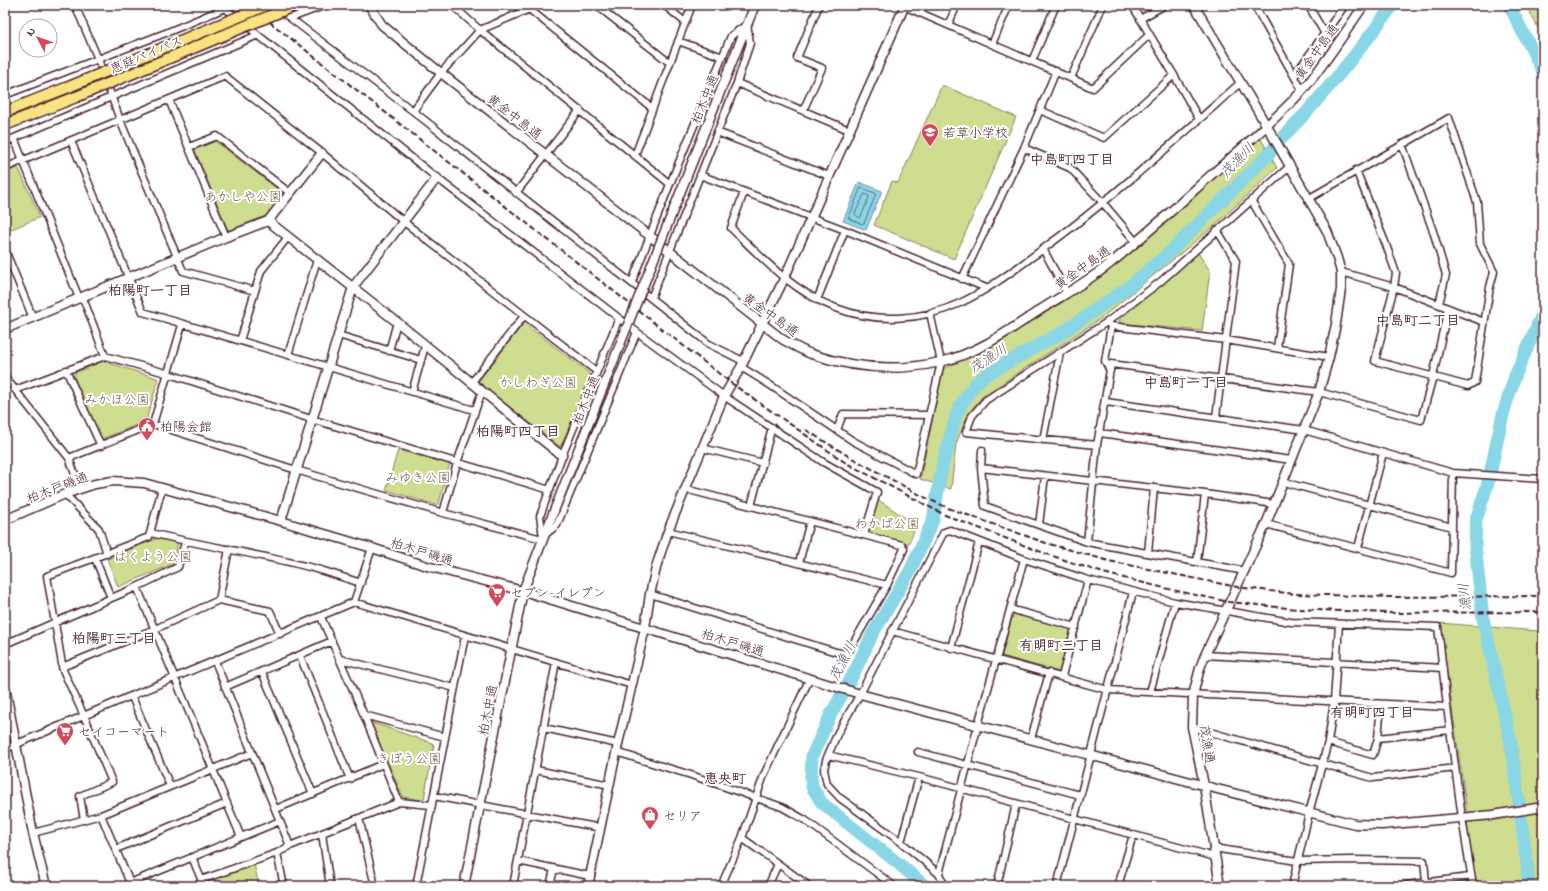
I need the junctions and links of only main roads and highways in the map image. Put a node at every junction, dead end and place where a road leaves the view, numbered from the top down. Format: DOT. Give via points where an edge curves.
graph roads {
  1 [pos="267,5"];
  2 [pos="296,5"];
  3 [pos="5,112"];
  4 [pos="5,126"];
  1 -- 3 [label="highway, 恵庭バイパス, bridge"];
  2 -- 4 [label="highway, 恵庭バイパス, bridge"];
}
